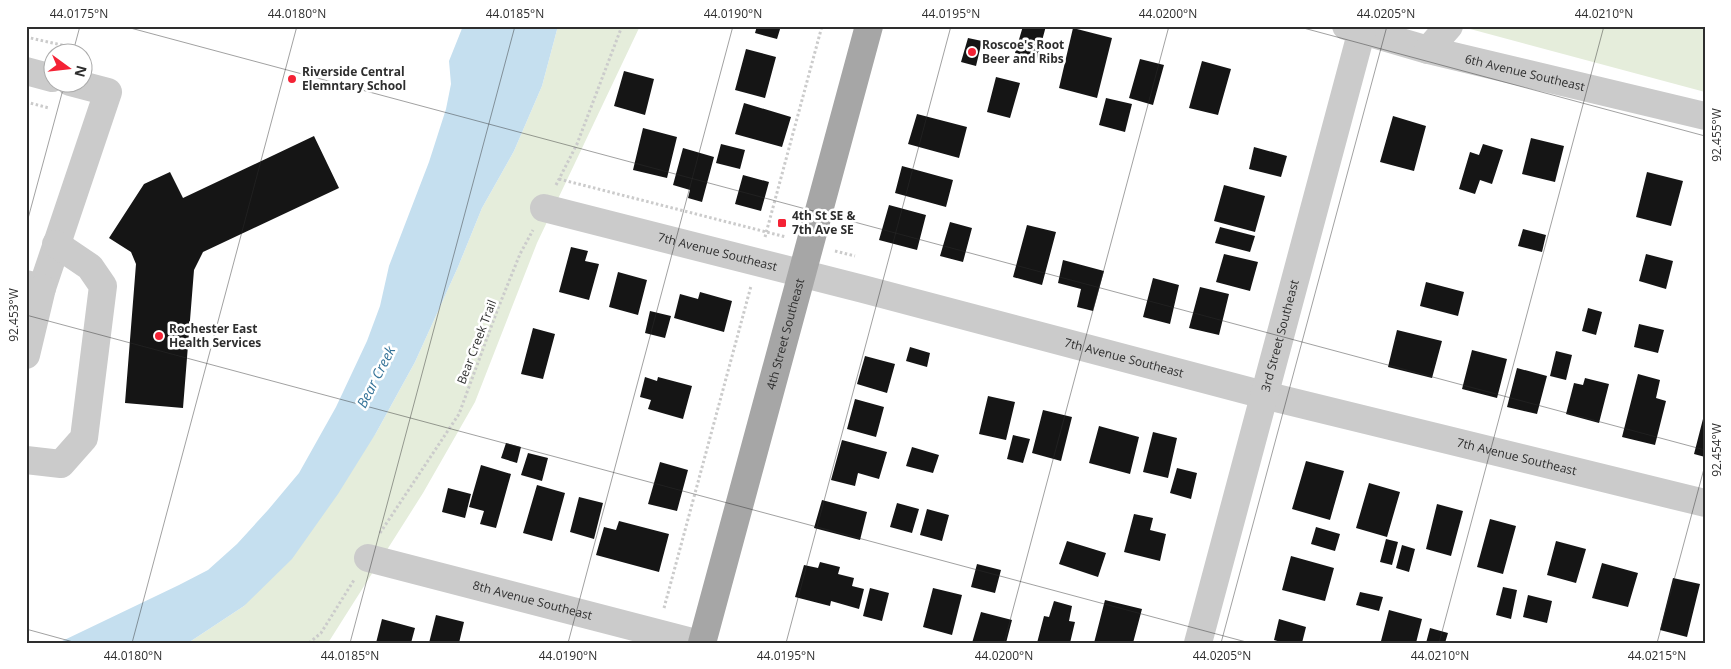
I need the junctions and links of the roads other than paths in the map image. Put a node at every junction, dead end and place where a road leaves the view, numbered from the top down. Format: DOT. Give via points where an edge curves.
graph roads {
  1 [pos="869,26"];
  2 [pos="1449,26"];
  3 [pos="1354,28"];
  4 [pos="1428,50"];
  5 [pos="26,71"];
  6 [pos="42,75"];
  7 [pos="92,88"];
  8 [pos="1705,116"];
  9 [pos="544,208"];
  10 [pos="56,244"];
  11 [pos="802,274"];
  12 [pos="34,286"];
  13 [pos="26,355"];
  14 [pos="1264,395"];
  15 [pos="26,460"];
  16 [pos="1705,503"];
  17 [pos="368,558"];
  18 [pos="696,643"];
  19 [pos="702,643"];
  20 [pos="1198,643"];
  1 -- 11 [label="main road, 4th Street Southeast"];
  2 -- 4 [label="street"];
  3 -- 4 [label="street, 6th Avenue Southeast"];
  3 -- 14 [label="street, 3rd Street Southeast"];
  4 -- 8 [label="street, 6th Avenue Southeast"];
  5 -- 6 [label="street"];
  7 -- 10 [label="street" via="108,92"];
  9 -- 11 [label="street, 7th Avenue Southeast"];
  10 -- 12 [label="street"];
  10 -- 15 [label="street" via="90,266 103,286 84,438 61,464"];
  11 -- 14 [label="street, 7th Avenue Southeast"];
  11 -- 19 [label="main road, 4th Street Southeast"];
  12 -- 13 [label="street"];
  14 -- 16 [label="street, 7th Avenue Southeast"];
  14 -- 20 [label="street, 3rd Street Southeast"];
  17 -- 18 [label="street, 8th Avenue Southeast"];
}
